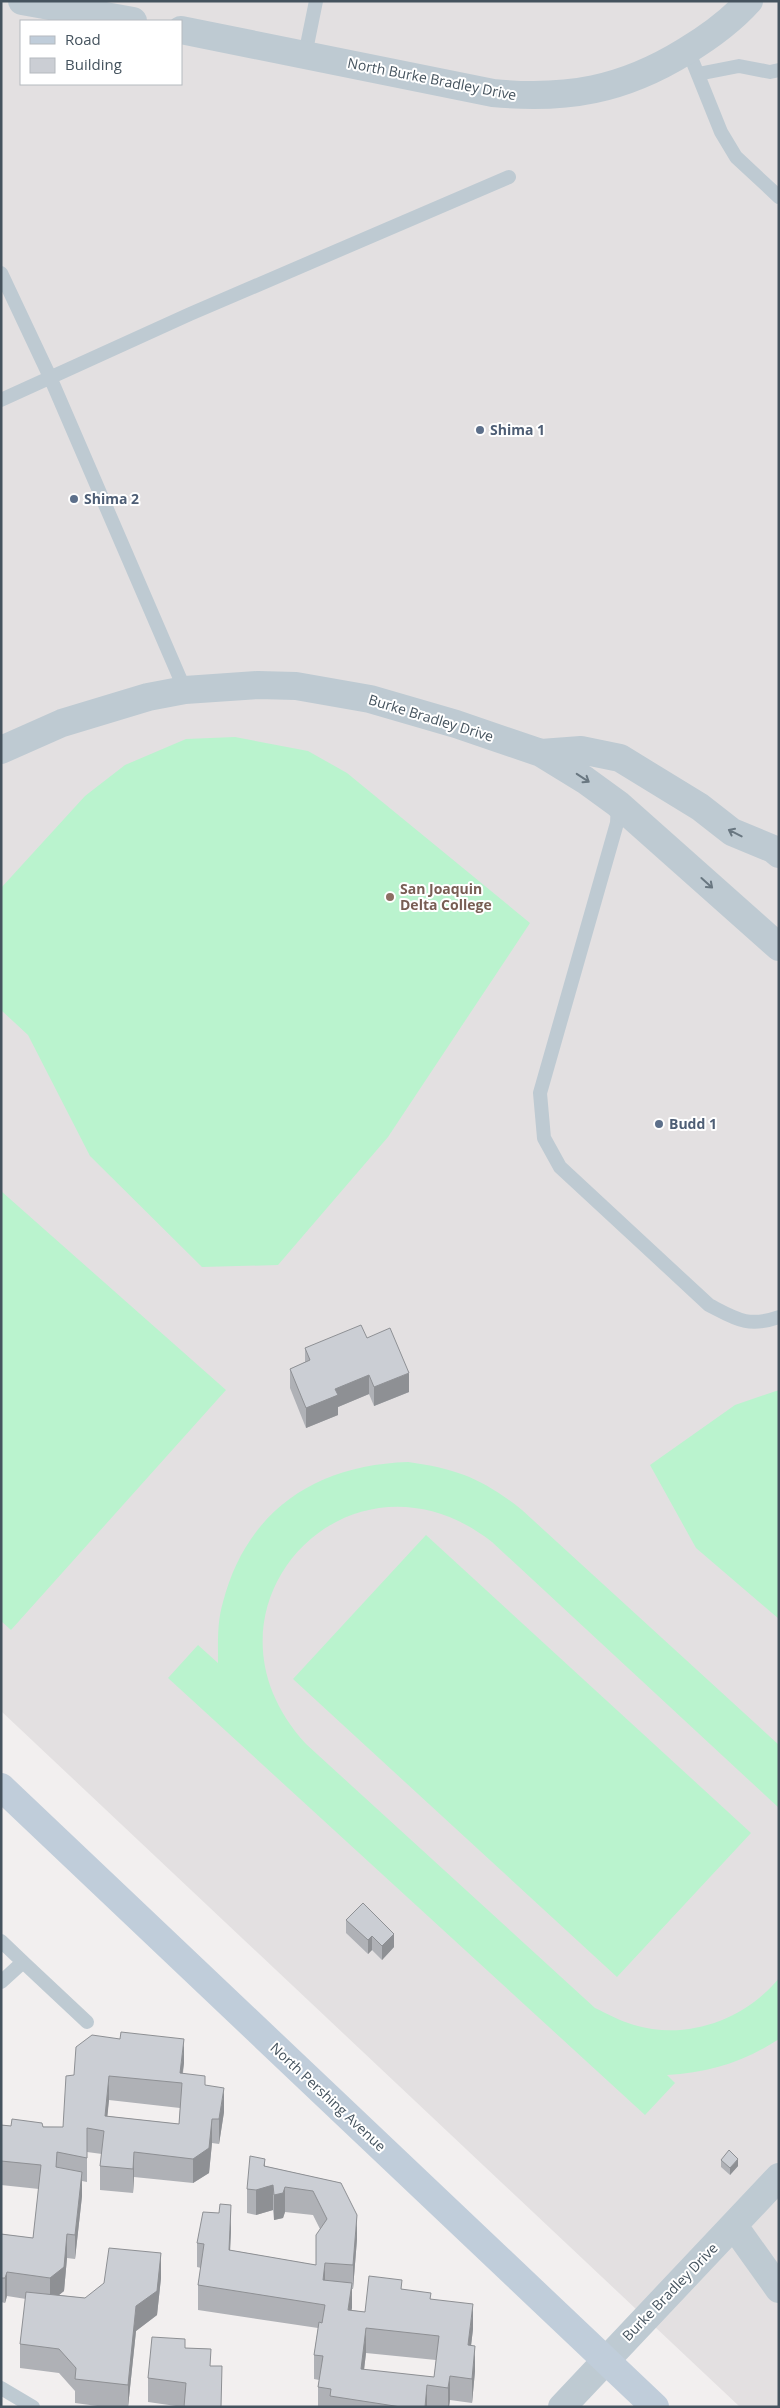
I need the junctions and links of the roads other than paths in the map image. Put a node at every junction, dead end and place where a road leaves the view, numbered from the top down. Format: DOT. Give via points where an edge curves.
graph roads {
  1 [pos="22,1"];
  2 [pos="316,1"];
  3 [pos="749,1"];
  4 [pos="127,20"];
  5 [pos="182,30"];
  6 [pos="305,55"];
  7 [pos="693,62"];
  8 [pos="779,70"];
  9 [pos="510,177"];
  10 [pos="779,197"];
  11 [pos="1,272"];
  12 [pos="50,378"];
  13 [pos="1,400"];
  14 [pos="185,690"];
  15 [pos="1,750"];
  16 [pos="541,753"];
  17 [pos="618,804"];
  18 [pos="779,854"];
  19 [pos="779,947"];
  20 [pos="779,1317"];
  21 [pos="1,1787"];
  22 [pos="1,1941"];
  23 [pos="23,1962"];
  24 [pos="1,1982"];
  25 [pos="87,2022"];
  26 [pos="779,2177"];
  27 [pos="734,2226"];
  28 [pos="779,2289"];
  29 [pos="605,2359"];
  30 [pos="1,2388"];
  31 [pos="33,2407"];
  32 [pos="562,2407"];
  33 [pos="655,2407"];
  1 -- 4 [label="street"];
  2 -- 6 [label="lane"];
  3 -- 7 [label="street, North Burke Bradley Drive" via="722,26"];
  5 -- 6 [label="street, North Burke Bradley Drive"];
  6 -- 7 [label="street, North Burke Bradley Drive" via="493,93 528,96 564,95 617,85 668,62"];
  7 -- 8 [label="lane" via="770,72"];
  7 -- 10 [label="lane" via="720,132 736,157"];
  9 -- 12 [label="lane" via="190,314"];
  11 -- 12 [label="lane"];
  12 -- 13 [label="lane"];
  12 -- 14 [label="lane"];
  14 -- 15 [label="street, Burke Bradley Drive" via="148,697 62,723"];
  14 -- 16 [label="street, Burke Bradley Drive" via="296,686 370,698"];
  16 -- 17 [label="street, Burke Bradley Drive, one-way"];
  18 -- 16 [label="street, Burke Bradley Drive, one-way" via="732,832 700,807 620,758 581,750"];
  17 -- 19 [label="street, Burke Bradley Drive, one-way"];
  17 -- 20 [label="lane" via="617,823 540,1093 544,1138 560,1167 709,1305 738,1321 764,1322"];
  21 -- 29 [label="main road, North Pershing Avenue"];
  22 -- 23 [label="lane"];
  23 -- 24 [label="lane"];
  23 -- 25 [label="lane"];
  26 -- 27 [label="street, Burke Bradley Drive"];
  27 -- 28 [label="street"];
  27 -- 29 [label="street, Burke Bradley Drive"];
  29 -- 32 [label="street, Burke Bradley Drive"];
  29 -- 33 [label="main road, North Pershing Avenue"];
  30 -- 31 [label="lane"];
}
